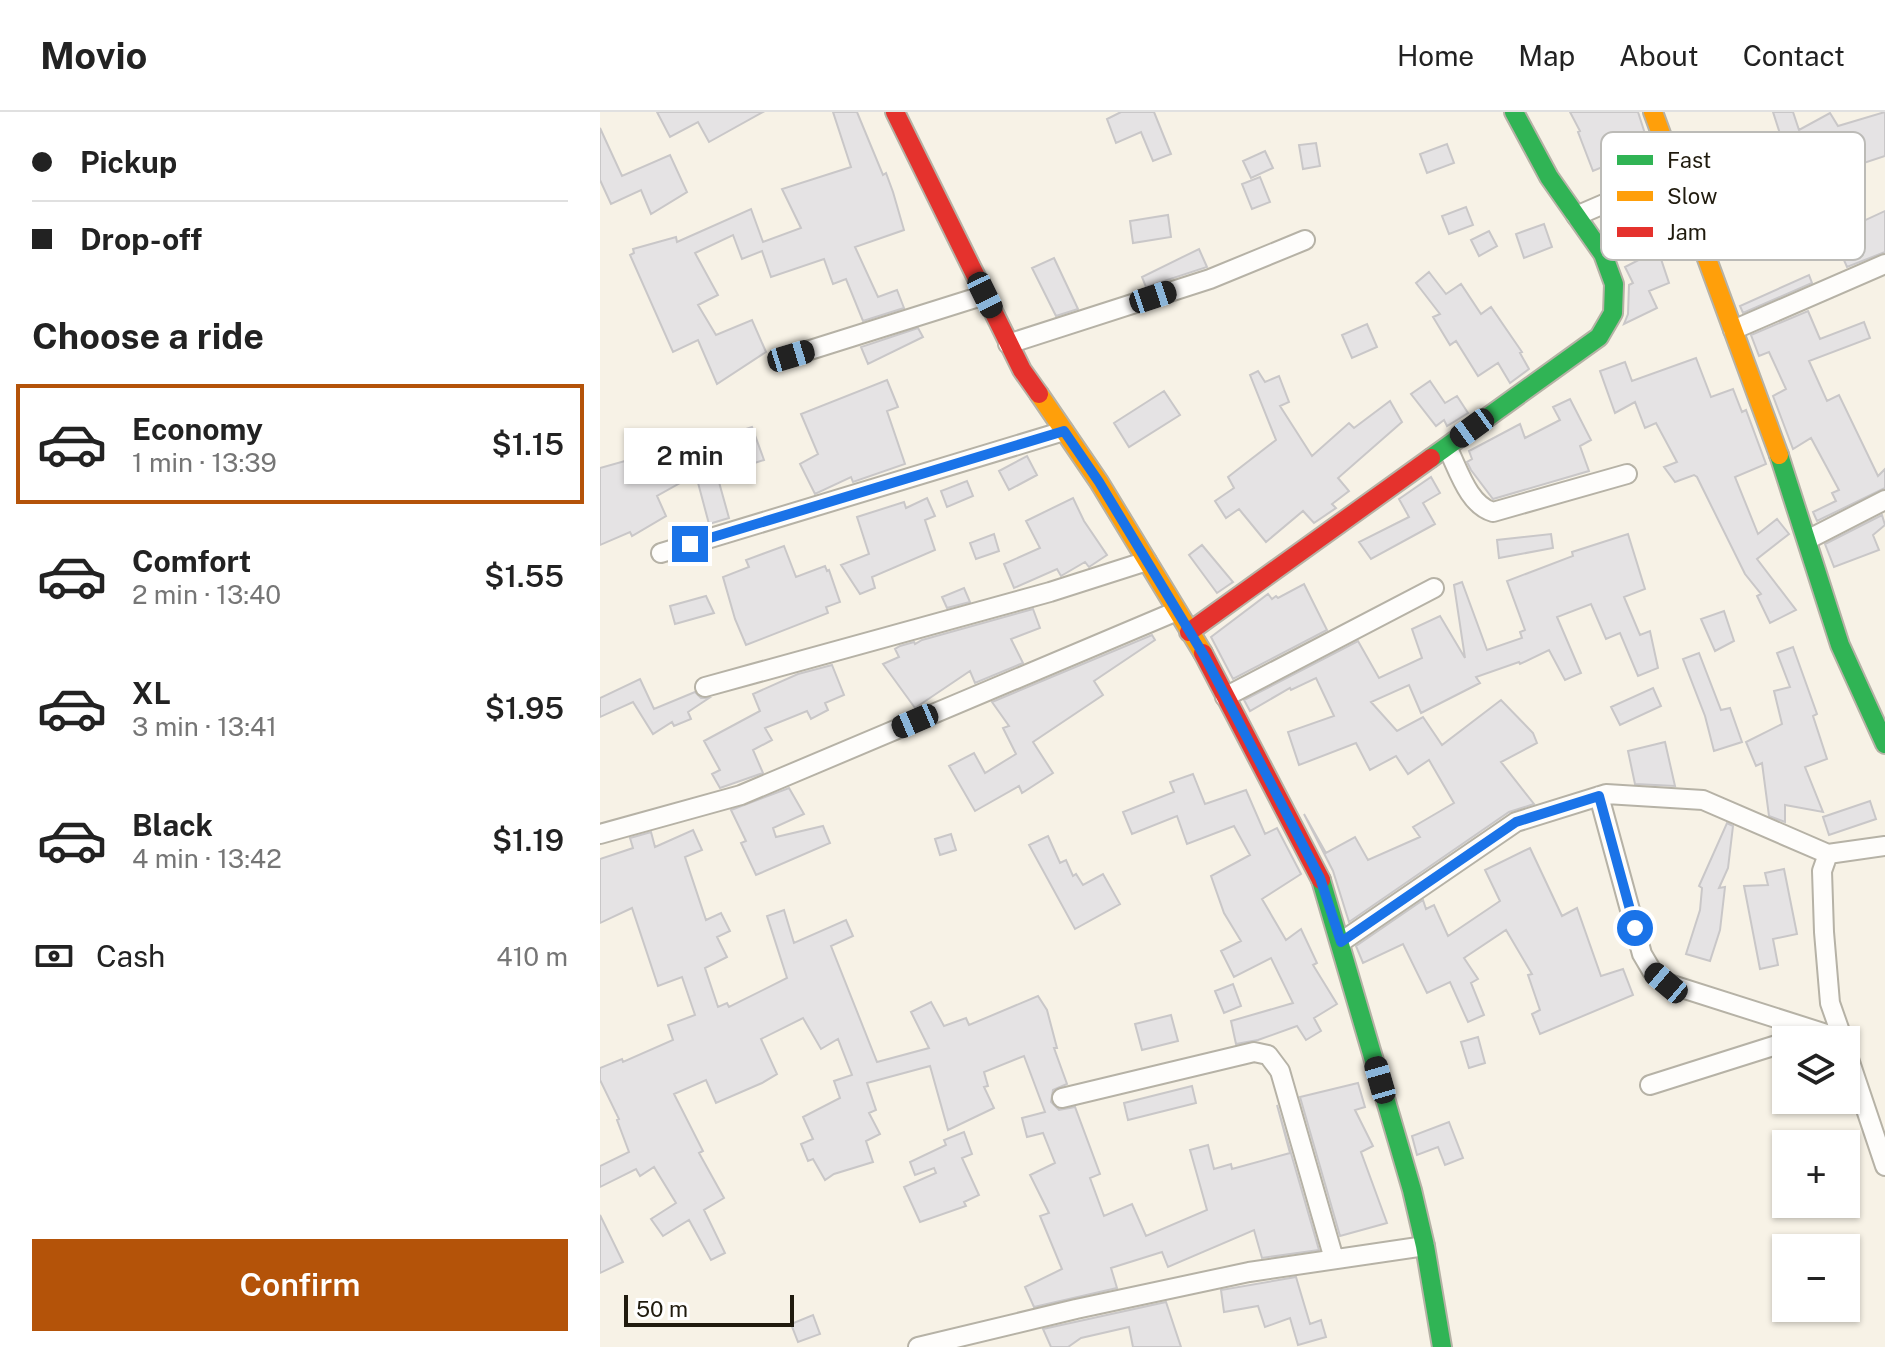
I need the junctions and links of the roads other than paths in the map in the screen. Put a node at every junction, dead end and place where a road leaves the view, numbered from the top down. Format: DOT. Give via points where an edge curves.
graph roads {
  1 [pos="895,112"];
  2 [pos="1514,112"];
  3 [pos="1653,112"];
  4 [pos="1661,132"];
  5 [pos="1601,205"];
  6 [pos="1576,216"];
  7 [pos="1305,240"];
  8 [pos="1601,251"];
  9 [pos="1605,260"];
  10 [pos="1708,260"];
  11 [pos="1885,264"];
  12 [pos="985,295"];
  13 [pos="1733,330"];
  14 [pos="1008,344"];
  15 [pos="791,356"];
  16 [pos="1064,431"];
  17 [pos="1447,447"];
  18 [pos="1627,474"];
  19 [pos="1885,500"];
  20 [pos="1807,540"];
  21 [pos="661,553"];
  22 [pos="1147,561"];
  23 [pos="1434,588"];
  24 [pos="1177,611"];
  25 [pos="1189,632"];
  26 [pos="705,687"];
  27 [pos="1225,697"];
  28 [pos="1885,744"];
  29 [pos="1599,796"];
  30 [pos="600,834"];
  31 [pos="1885,846"];
  32 [pos="1828,854"];
  33 [pos="1341,942"];
  34 [pos="1800,1026"];
  35 [pos="1837,1026"];
  36 [pos="1772,1046"];
  37 [pos="1650,1085"];
  38 [pos="1860,1092"];
  39 [pos="1062,1098"];
  40 [pos="1885,1166"];
  41 [pos="1425,1246"];
  42 [pos="1334,1259"];
  43 [pos="918,1347"];
  44 [pos="1442,1347"];
  1 -- 12 [label="street"];
  2 -- 6 [label="street"];
  3 -- 4 [label="street"];
  5 -- 6 [label="street"];
  6 -- 8 [label="street"];
  7 -- 14 [label="street" via="1210,279"];
  9 -- 17 [label="street" via="1614,284 1613,313 1599,337"];
  10 -- 13 [label="street"];
  11 -- 13 [label="street"];
  12 -- 14 [label="street"];
  12 -- 15 [label="street"];
  13 -- 20 [label="street"];
  14 -- 16 [label="street"];
  16 -- 21 [label="street"];
  16 -- 22 [label="street"];
  17 -- 18 [label="street" via="1473,498 1493,512"];
  17 -- 25 [label="street"];
  19 -- 20 [label="street"];
  20 -- 28 [label="street" via="1840,645"];
  22 -- 24 [label="street"];
  22 -- 26 [label="street"];
  23 -- 27 [label="street"];
  24 -- 25 [label="street"];
  24 -- 30 [label="street" via="741,795"];
  25 -- 27 [label="street"];
  27 -- 33 [label="street" via="1320,878"];
  29 -- 32 [label="street" via="1703,800"];
  29 -- 33 [label="street" via="1516,822"];
  29 -- 34 [label="street" via="1642,954 1652,971 1666,983"];
  31 -- 32 [label="street"];
  32 -- 35 [label="street" via="1822,871 1824,932 1830,1003"];
  33 -- 41 [label="street"];
  36 -- 37 [label="street"];
  38 -- 40 [label="street"];
  39 -- 42 [label="street" via="1254,1052 1268,1055 1280,1071"];
  41 -- 42 [label="street"];
  41 -- 44 [label="street"];
  42 -- 43 [label="street" via="1235,1275"];
}
